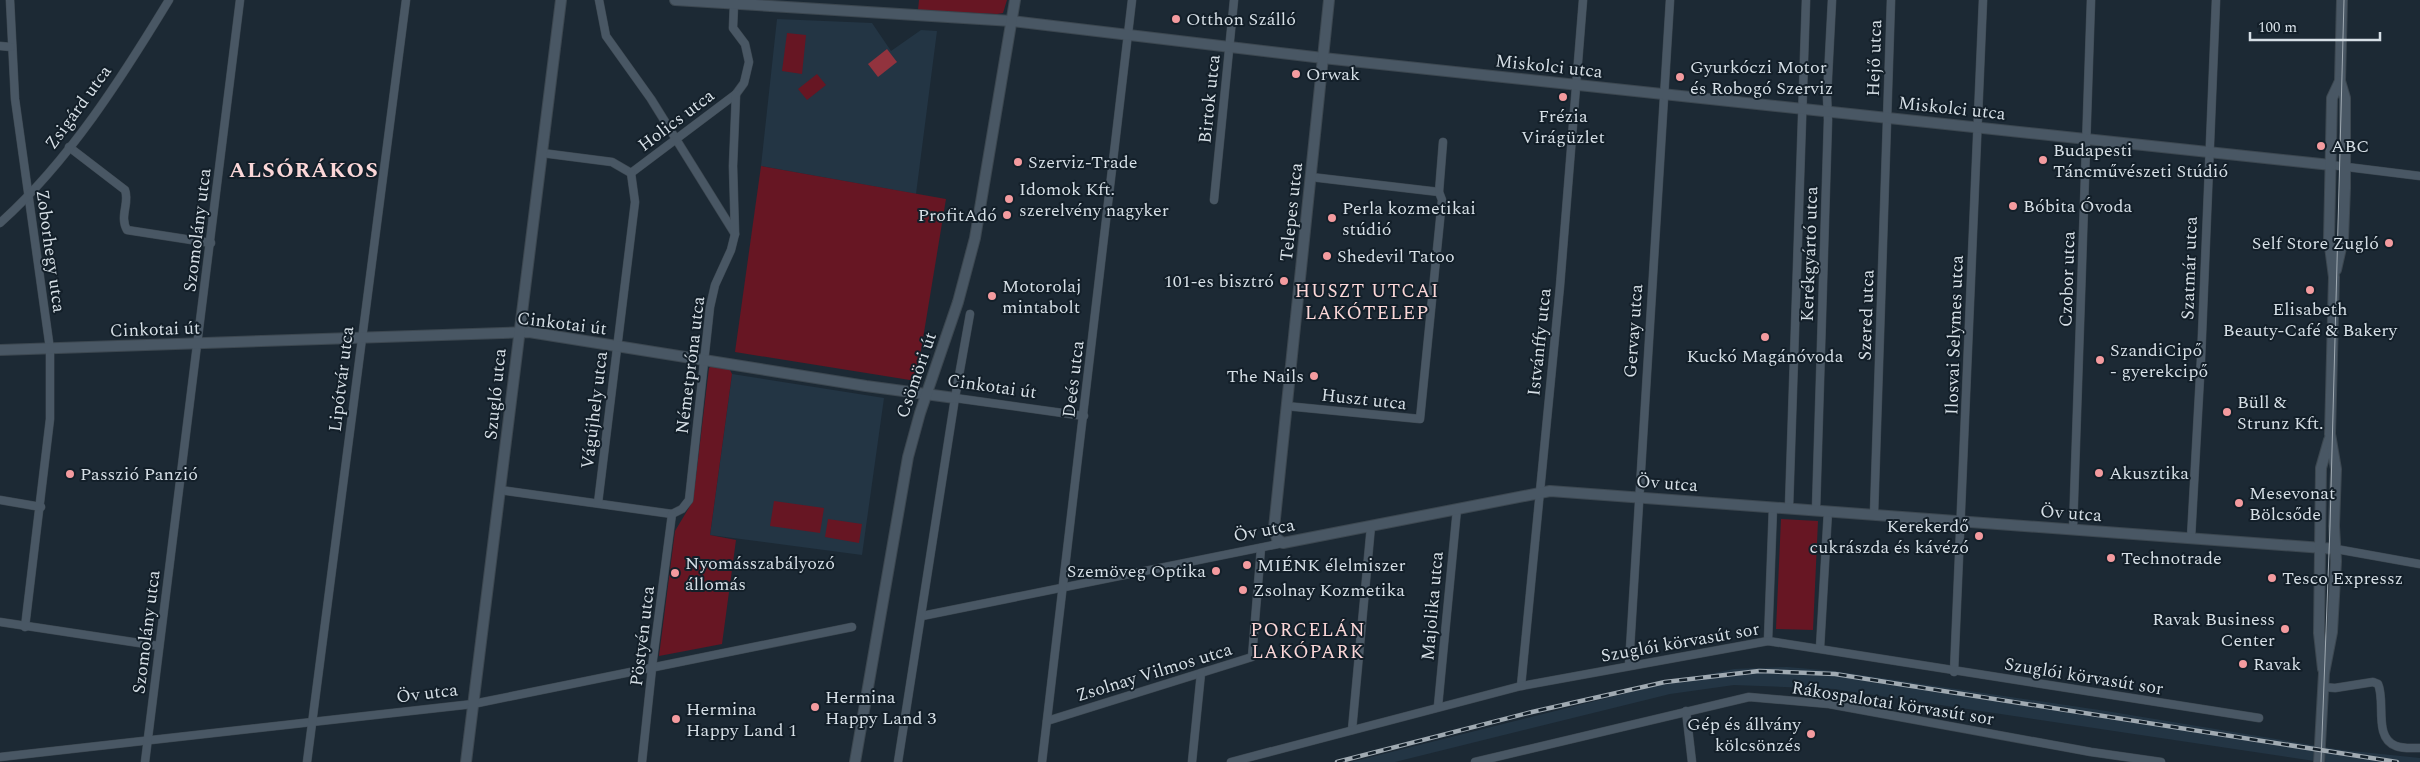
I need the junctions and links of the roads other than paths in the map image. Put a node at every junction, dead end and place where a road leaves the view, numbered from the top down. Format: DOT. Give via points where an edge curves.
graph roads {
  1 [pos="10,0"];
  2 [pos="169,0"];
  3 [pos="240,0"];
  4 [pos="406,0"];
  5 [pos="561,0"];
  6 [pos="600,0"];
  7 [pos="675,0"];
  8 [pos="1015,0"];
  9 [pos="1132,0"];
  10 [pos="1234,0"];
  11 [pos="1329,0"];
  12 [pos="1583,0"];
  13 [pos="1670,0"];
  14 [pos="1806,0"];
  15 [pos="1832,0"];
  16 [pos="1891,0"];
  17 [pos="1983,0"];
  18 [pos="2091,0"];
  19 [pos="2216,0"];
  20 [pos="2342,0"];
  21 [pos="740,3"];
  22 [pos="1012,21"];
  23 [pos="1128,35"];
  24 [pos="0,46"];
  25 [pos="12,47"];
  26 [pos="1230,47"];
  27 [pos="1323,58"];
  28 [pos="2340,82"];
  29 [pos="1576,85"];
  30 [pos="736,94"];
  31 [pos="1664,94"];
  32 [pos="1802,107"];
  33 [pos="1828,112"];
  34 [pos="1887,118"];
  35 [pos="1978,128"];
  36 [pos="675,139"];
  37 [pos="2087,139"];
  38 [pos="1443,142"];
  39 [pos="69,147"];
  40 [pos="2210,152"];
  41 [pos="542,153"];
  42 [pos="2331,165"];
  43 [pos="2345,166"];
  44 [pos="630,173"];
  45 [pos="2420,176"];
  46 [pos="1311,178"];
  47 [pos="1439,192"];
  48 [pos="28,198"];
  49 [pos="1214,200"];
  50 [pos="0,223"];
  51 [pos="735,234"];
  52 [pos="211,243"];
  53 [pos="2334,277"];
  54 [pos="970,314"];
  55 [pos="518,332"];
  56 [pos="361,338"];
  57 [pos="198,343"];
  58 [pos="616,346"];
  59 [pos="50,349"];
  60 [pos="0,350"];
  61 [pos="704,360"];
  62 [pos="927,394"];
  63 [pos="955,398"];
  64 [pos="1286,406"];
  65 [pos="1084,416"];
  66 [pos="2330,434"];
  67 [pos="500,490"];
  68 [pos="1539,492"];
  69 [pos="1638,497"];
  70 [pos="0,500"];
  71 [pos="598,503"];
  72 [pos="41,507"];
  73 [pos="1773,507"];
  74 [pos="1789,507"];
  75 [pos="1456,509"];
  76 [pos="1816,510"];
  77 [pos="1828,511"];
  78 [pos="672,514"];
  79 [pos="1874,514"];
  80 [pos="1961,521"];
  81 [pos="1371,526"];
  82 [pos="2073,529"];
  83 [pos="2190,538"];
  84 [pos="1283,543"];
  85 [pos="2321,547"];
  86 [pos="1261,548"];
  87 [pos="2336,549"];
  88 [pos="2420,564"];
  89 [pos="1061,587"];
  90 [pos="922,616"];
  91 [pos="0,622"];
  92 [pos="25,627"];
  93 [pos="852,627"];
  94 [pos="1768,641"];
  95 [pos="159,646"];
  96 [pos="1820,648"];
  97 [pos="1629,665"];
  98 [pos="653,667"];
  99 [pos="1954,672"];
  100 [pos="1201,673"];
  101 [pos="2324,673"];
  102 [pos="1521,686"];
  103 [pos="2323,687"];
  104 [pos="473,704"];
  105 [pos="1438,706"];
  106 [pos="1686,711"];
  107 [pos="2259,718"];
  108 [pos="1046,721"];
  109 [pos="313,723"];
  110 [pos="1352,730"];
  111 [pos="148,740"];
  112 [pos="2420,748"];
  113 [pos="0,757"];
  114 [pos="2125,759"];
  115 [pos="145,762"];
  116 [pos="307,762"];
  117 [pos="466,762"];
  118 [pos="642,762"];
  119 [pos="855,762"];
  120 [pos="898,762"];
  121 [pos="1042,762"];
  122 [pos="1192,762"];
  123 [pos="1231,762"];
  124 [pos="1475,762"];
  125 [pos="1692,762"];
  126 [pos="2162,762"];
  127 [pos="2319,762"];
  1 -- 25 [label="street, Zoborhegy utca"];
  2 -- 39 [label="street, Zsigárd utca" via="140,48"];
  3 -- 52 [label="street, Szomolány utca"];
  4 -- 56 [label="street, Lipótvár utca"];
  5 -- 41 [label="street, Szugló utca"];
  6 -- 36 [label="street" via="606,36"];
  7 -- 21 [label="street, Miskolci utca"];
  8 -- 22 [label="street, Csömöri út"];
  9 -- 23 [label="street, Deés utca"];
  10 -- 26 [label="street, Birtok utca"];
  11 -- 27 [label="street, Telepes utca"];
  12 -- 29 [label="street, Istvánffy utca"];
  13 -- 31 [label="street, Gervay utca"];
  14 -- 32 [label="street, Kerékgyártó utca"];
  15 -- 33 [label="street, Kerékgyártó utca"];
  16 -- 34 [label="street, Hejő utca"];
  17 -- 35 [label="street, Ilosvai Selymes utca"];
  18 -- 37 [label="street, Czobor utca"];
  19 -- 40 [label="street, Szatmár utca"];
  20 -- 28 [label="street"];
  21 -- 22 [label="street, Miskolci utca"];
  21 -- 30 [label="street, Holics utca" via="733,28 745,44 749,62 744,83"];
  22 -- 23 [label="street, Miskolci utca"];
  22 -- 62 [label="street, Csömöri út" via="975,238 958,302"];
  23 -- 26 [label="street, Miskolci utca"];
  23 -- 65 [label="street, Deés utca"];
  24 -- 25 [label="street"];
  25 -- 48 [label="street, Zoborhegy utca"];
  26 -- 27 [label="street, Miskolci utca"];
  26 -- 49 [label="street, Birtok utca"];
  27 -- 29 [label="street, Miskolci utca"];
  27 -- 46 [label="street, Telepes utca"];
  28 -- 42 [label="street" via="2332,98"];
  28 -- 43 [label="street" via="2345,98"];
  29 -- 31 [label="street, Miskolci utca"];
  29 -- 68 [label="street, Istvánffy utca"];
  30 -- 36 [label="street, Holics utca"];
  30 -- 51 [label="street, Németpróna utca"];
  31 -- 32 [label="street, Miskolci utca"];
  31 -- 69 [label="street, Gervay utca"];
  32 -- 33 [label="street, Miskolci utca"];
  32 -- 74 [label="street, Kerékgyártó utca"];
  33 -- 34 [label="street, Miskolci utca"];
  33 -- 76 [label="street, Kerékgyártó utca"];
  34 -- 35 [label="street, Miskolci utca"];
  34 -- 79 [label="street, Szered utca"];
  35 -- 37 [label="street, Miskolci utca"];
  35 -- 80 [label="street, Ilosvai Selymes utca"];
  36 -- 44 [label="street, Holics utca"];
  36 -- 51 [label="street"];
  37 -- 40 [label="street, Miskolci utca"];
  37 -- 82 [label="street, Czobor utca"];
  38 -- 47 [label="street, Huszt utca"];
  39 -- 48 [label="street, Zsigárd utca"];
  39 -- 52 [label="street" via="125,190 122,222 127,230"];
  40 -- 42 [label="street, Miskolci utca"];
  40 -- 83 [label="street, Szatmár utca"];
  41 -- 44 [label="street, Holics utca" via="612,162"];
  41 -- 55 [label="street, Szugló utca"];
  42 -- 43 [label="street, Miskolci utca"];
  42 -- 53 [label="street" via="2329,239"];
  43 -- 45 [label="street, Miskolci utca"];
  43 -- 53 [label="street" via="2343,239"];
  44 -- 58 [label="street, Vágújhely utca" via="635,202"];
  46 -- 47 [label="street"];
  46 -- 64 [label="street, Telepes utca"];
  47 -- 64 [label="street, Huszt utca" via="1442,200 1420,419"];
  48 -- 50 [label="street, Zsigárd utca"];
  48 -- 59 [label="street, Zoborhegy utca"];
  51 -- 61 [label="street, Németpróna utca" via="715,285"];
  52 -- 57 [label="street, Szomolány utca"];
  53 -- 66 [label="street"];
  54 -- 63 [label="street, Csömöri út"];
  55 -- 56 [label="street, Cinkotai út"];
  55 -- 58 [label="street, Cinkotai út"];
  55 -- 67 [label="street, Szugló utca"];
  56 -- 57 [label="street, Cinkotai út"];
  56 -- 109 [label="street, Lipótvár utca"];
  57 -- 59 [label="street, Cinkotai út"];
  57 -- 95 [label="street, Szomolány utca"];
  58 -- 61 [label="street, Cinkotai út"];
  58 -- 71 [label="street, Vágújhely utca"];
  59 -- 60 [label="street, Cinkotai út"];
  59 -- 72 [label="street, Zoborhegy utca" via="50,419"];
  61 -- 62 [label="street, Cinkotai út"];
  61 -- 78 [label="street, Németpróna utca" via="689,500"];
  62 -- 63 [label="street, Cinkotai út"];
  62 -- 119 [label="street, Csömöri út" via="908,457"];
  63 -- 65 [label="street, Cinkotai út"];
  63 -- 90 [label="street, Csömöri út"];
  64 -- 84 [label="street, Telepes utca" via="1274,528 1274,534"];
  65 -- 89 [label="street, Deés utca"];
  66 -- 85 [label="street" via="2321,468"];
  66 -- 87 [label="street" via="2336,469"];
  67 -- 71 [label="street"];
  67 -- 104 [label="street, Szugló utca"];
  68 -- 69 [label="street, Öv utca" via="1550,490"];
  68 -- 75 [label="street, Öv utca"];
  68 -- 102 [label="street, Istvánffy utca"];
  69 -- 73 [label="street, Öv utca"];
  69 -- 97 [label="street, Gervay utca"];
  70 -- 72 [label="street"];
  71 -- 78 [label="street"];
  72 -- 92 [label="street, Zoborhegy utca"];
  73 -- 74 [label="street, Öv utca"];
  73 -- 94 [label="street"];
  74 -- 76 [label="street, Öv utca"];
  75 -- 81 [label="street, Öv utca"];
  75 -- 105 [label="street, Majolika utca"];
  76 -- 77 [label="street, Öv utca"];
  77 -- 79 [label="street, Öv utca"];
  77 -- 96 [label="street"];
  78 -- 98 [label="street, Pöstyén utca"];
  79 -- 80 [label="street, Öv utca"];
  80 -- 82 [label="street, Öv utca"];
  80 -- 99 [label="street, Ilosvai Selymes utca"];
  81 -- 84 [label="street, Öv utca"];
  81 -- 110 [label="street"];
  82 -- 83 [label="street, Öv utca"];
  83 -- 85 [label="street, Öv utca"];
  84 -- 86 [label="street, Öv utca"];
  85 -- 87 [label="street, Öv utca"];
  85 -- 101 [label="street" via="2319,632"];
  86 -- 89 [label="street, Öv utca"];
  86 -- 100 [label="street, Zsolnay Vilmos utca" via="1252,657"];
  87 -- 88 [label="street, Öv utca"];
  87 -- 101 [label="street" via="2332,632"];
  89 -- 90 [label="street, Öv utca"];
  89 -- 108 [label="street, Deés utca"];
  90 -- 120 [label="street, Csömöri út"];
  91 -- 92 [label="street"];
  92 -- 95 [label="street"];
  93 -- 98 [label="street, Öv utca"];
  94 -- 96 [label="street, Szuglói körvasút sor"];
  94 -- 97 [label="street, Szuglói körvasút sor"];
  95 -- 111 [label="street, Szomolány utca"];
  96 -- 99 [label="street, Szuglói körvasút sor"];
  97 -- 102 [label="street, Szuglói körvasút sor"];
  98 -- 104 [label="street, Öv utca"];
  98 -- 118 [label="street, Pöstyén utca"];
  99 -- 107 [label="street, Szuglói körvasút sor"];
  100 -- 108 [label="street, Zsolnay Vilmos utca"];
  100 -- 122 [label="street"];
  101 -- 103 [label="street"];
  102 -- 105 [label="street, Szuglói körvasút sor"];
  103 -- 112 [label="street" via="2378,684 2382,692 2383,734 2388,742 2396,747"];
  103 -- 127 [label="street"];
  104 -- 109 [label="street, Öv utca"];
  104 -- 117 [label="street, Szugló utca"];
  105 -- 110 [label="street, Szuglói körvasút sor"];
  106 -- 114 [label="street, Rákospalotai körvasút sor" via="1740,698 1798,701"];
  106 -- 124 [label="street, Rákospalotai körvasút sor"];
  106 -- 125 [label="street"];
  108 -- 121 [label="street, Deés utca"];
  109 -- 111 [label="street, Öv utca"];
  109 -- 116 [label="street, Lipótvár utca"];
  110 -- 123 [label="street, Szuglói körvasút sor"];
  111 -- 113 [label="street, Öv utca"];
  111 -- 115 [label="street, Szomolány utca"];
  114 -- 126 [label="street, Rákospalotai körvasút sor"];
}
